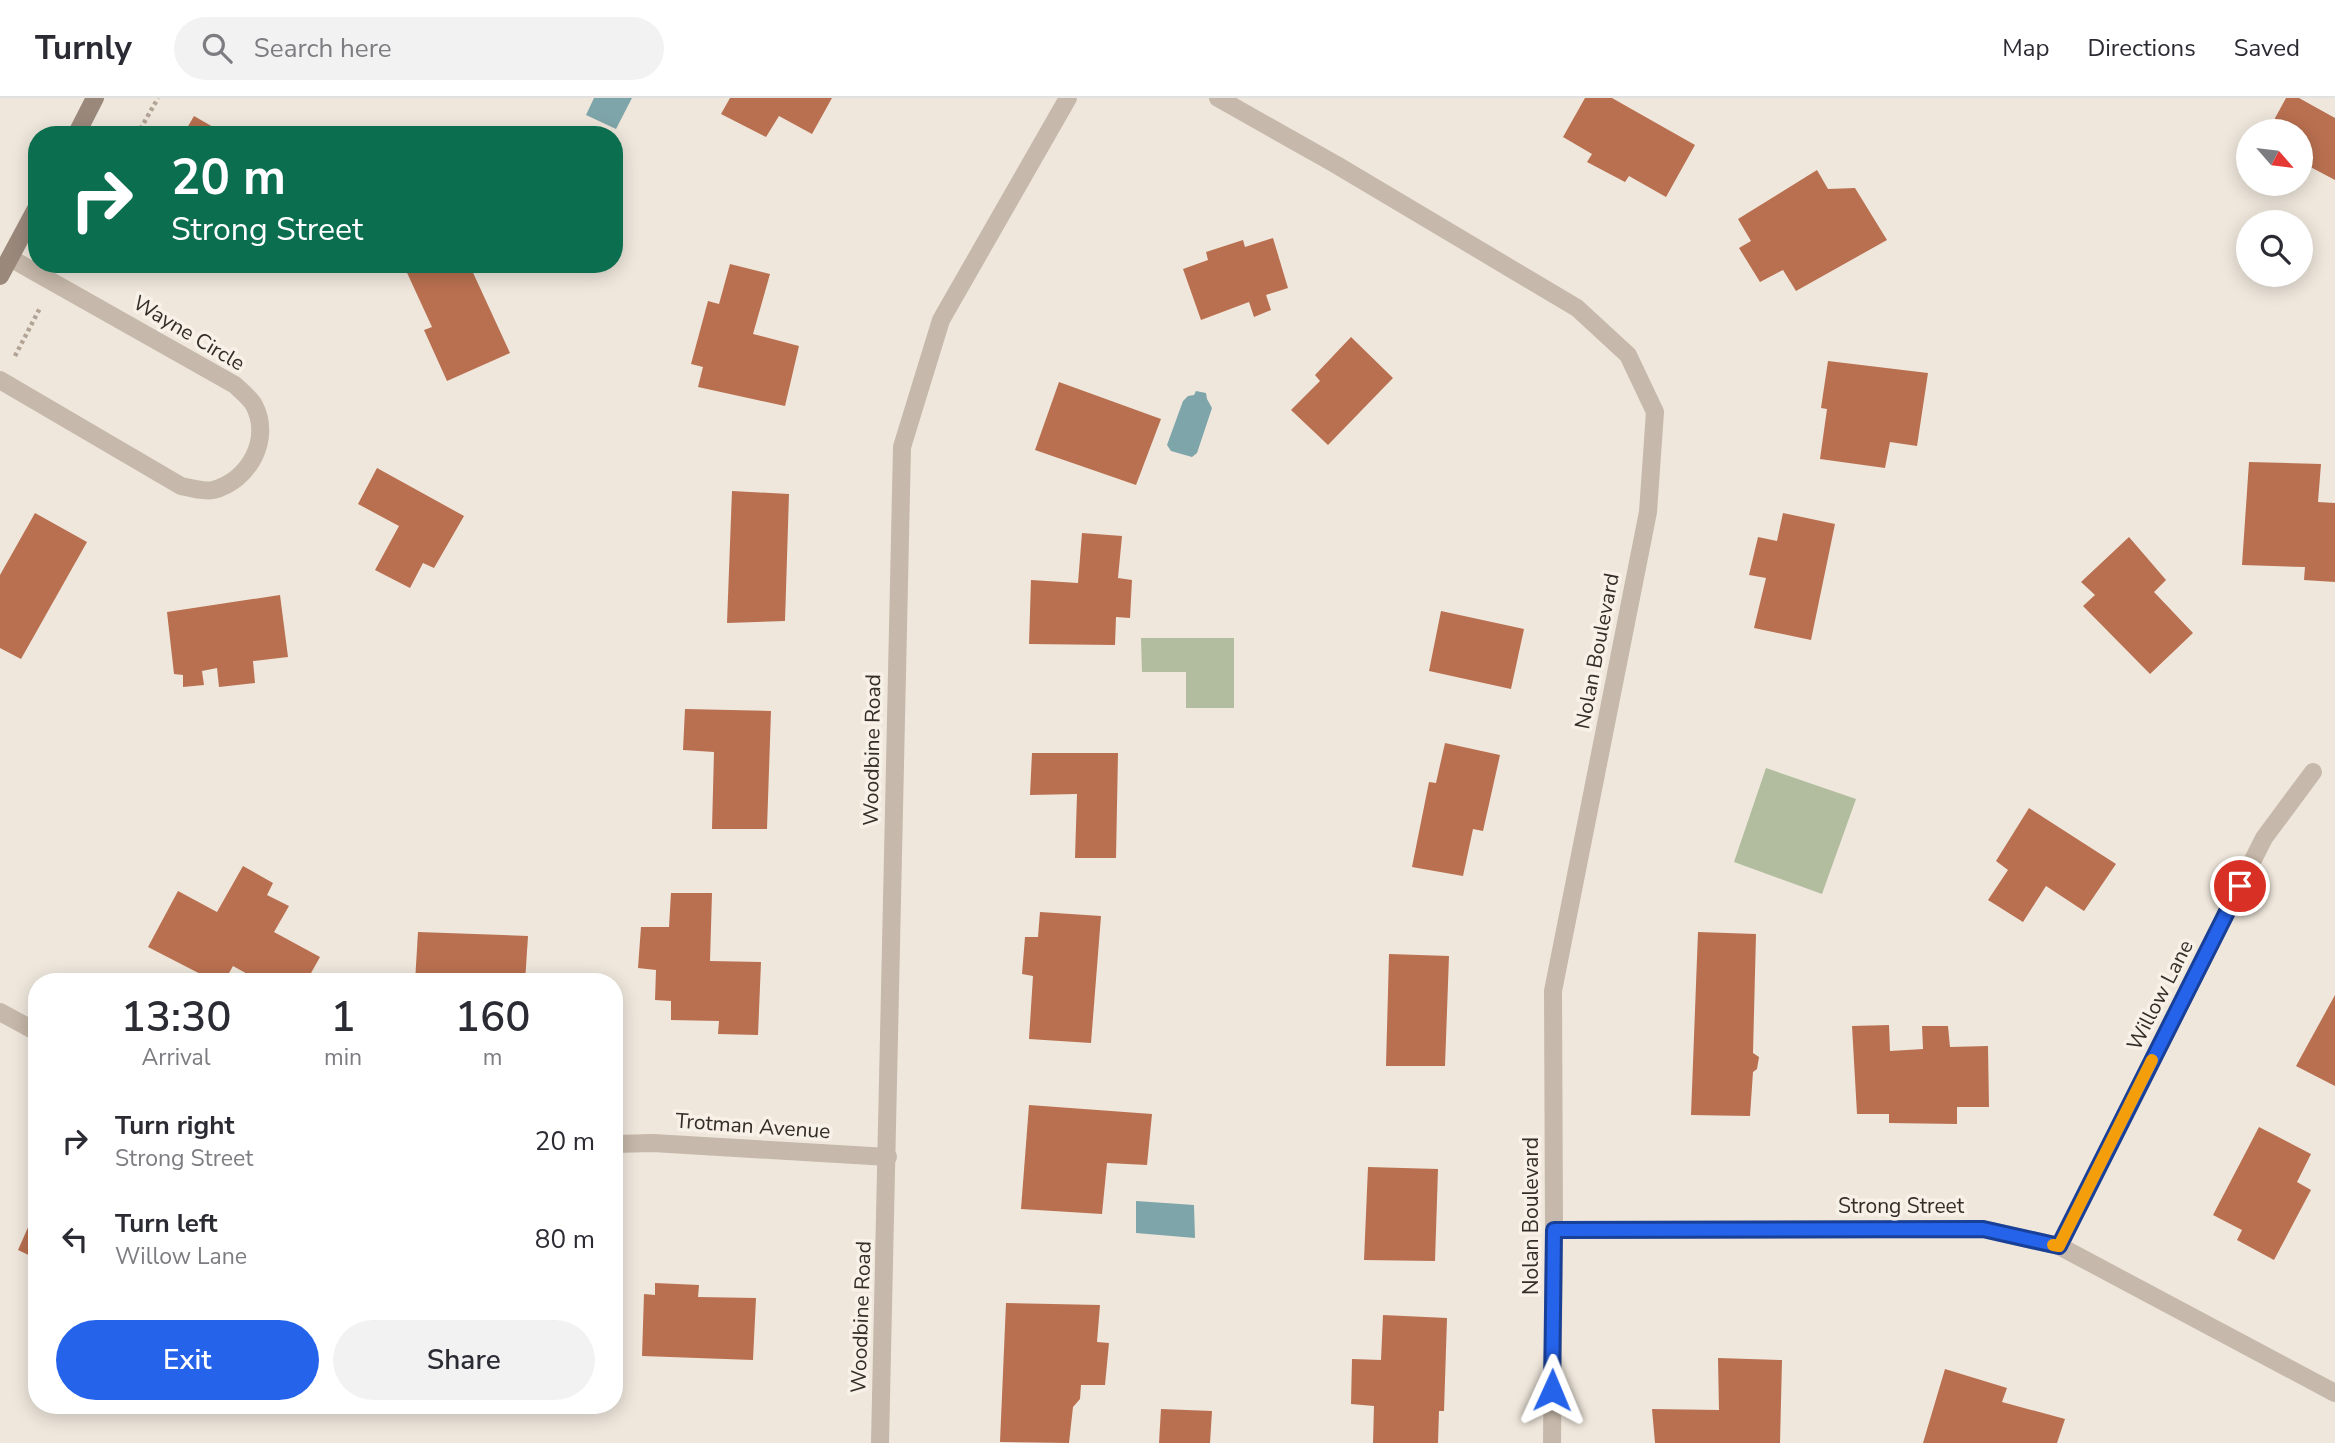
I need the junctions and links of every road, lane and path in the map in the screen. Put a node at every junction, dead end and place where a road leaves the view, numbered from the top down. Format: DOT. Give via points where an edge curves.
graph roads {
  1 [pos="95,98"];
  2 [pos="158,98"];
  3 [pos="1068,98"];
  4 [pos="1219,98"];
  5 [pos="81,126"];
  6 [pos="142,126"];
  7 [pos="28,224"];
  8 [pos="10,258"];
  9 [pos="28,268"];
  10 [pos="38,273"];
  11 [pos="0,276"];
  12 [pos="54,282"];
  13 [pos="1,380"];
  14 [pos="2314,772"];
  15 [pos="0,1012"];
  16 [pos="28,1027"];
  17 [pos="623,1144"];
  18 [pos="888,1157"];
  19 [pos="1554,1230"];
  20 [pos="2059,1246"];
  21 [pos="2335,1393"];
  22 [pos="880,1443"];
  23 [pos="1552,1443"];
  1 -- 5 [label="main road"];
  2 -- 6 [label="path"];
  3 -- 18 [label="street, Woodbine Road" via="942,320 902,447"];
  4 -- 19 [label="street, Nolan Boulevard" via="1577,309 1628,355 1655,412 1648,512 1553,991"];
  7 -- 8 [label="main road"];
  8 -- 9 [label="street, Wayne Circle"];
  8 -- 11 [label="main road"];
  10 -- 12 [label="street, Wayne Circle"];
  12 -- 13 [label="path"];
  12 -- 13 [label="street, Wayne Circle" via="235,385 253,404 261,425 256,457 236,481 211,490 181,486"];
  14 -- 20 [label="street, Willow Lane" via="2264,838"];
  15 -- 16 [label="street"];
  17 -- 18 [label="street, Trotman Avenue"];
  18 -- 22 [label="street, Woodbine Road"];
  19 -- 20 [label="street, Strong Street" via="1983,1229"];
  19 -- 23 [label="street, Nolan Boulevard"];
  20 -- 21 [label="street, Strong Street"];
}
